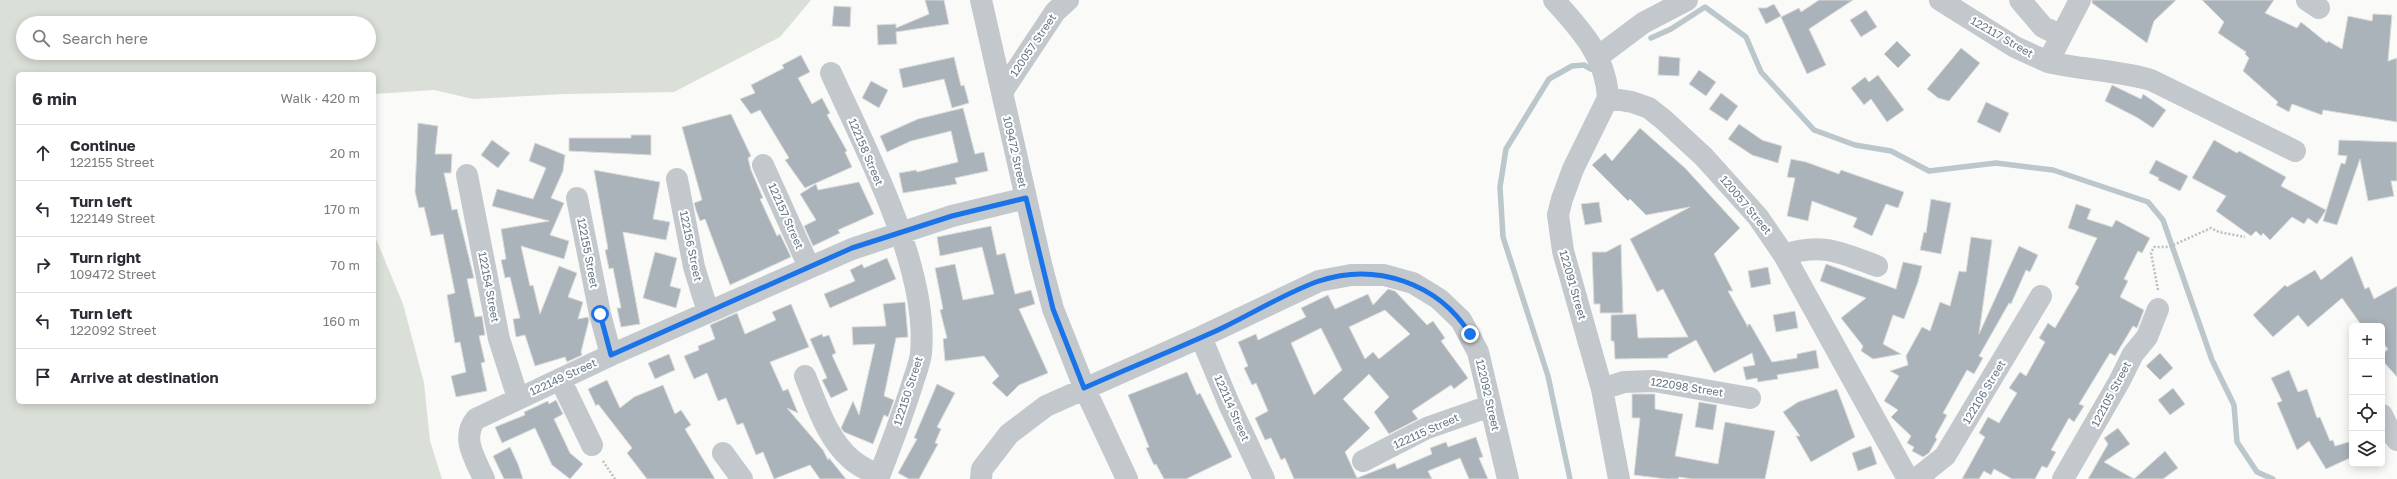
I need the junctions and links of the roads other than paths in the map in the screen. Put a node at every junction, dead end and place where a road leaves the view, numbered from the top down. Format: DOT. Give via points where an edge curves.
graph roads {
  1 [pos="982,0"];
  2 [pos="1068,0"];
  3 [pos="1554,0"];
  4 [pos="1687,0"];
  5 [pos="1940,0"];
  6 [pos="2020,0"];
  7 [pos="2080,0"];
  8 [pos="2060,35"];
  9 [pos="1599,56"];
  10 [pos="2048,62"];
  11 [pos="831,73"];
  12 [pos="1002,92"];
  13 [pos="1608,98"];
  14 [pos="2295,151"];
  15 [pos="763,165"];
  16 [pos="467,175"];
  17 [pos="677,179"];
  18 [pos="577,198"];
  19 [pos="1026,198"];
  20 [pos="900,232"];
  21 [pos="1784,255"];
  22 [pos="1877,266"];
  23 [pos="809,267"];
  24 [pos="2040,296"];
  25 [pos="2158,309"];
  26 [pos="708,312"];
  27 [pos="1201,337"];
  28 [pos="611,355"];
  29 [pos="805,376"];
  30 [pos="560,379"];
  31 [pos="1084,388"];
  32 [pos="1602,389"];
  33 [pos="518,398"];
  34 [pos="1750,398"];
  35 [pos="1490,406"];
  36 [pos="2385,421"];
  37 [pos="2397,440"];
  38 [pos="592,445"];
  39 [pos="724,453"];
  40 [pos="1364,461"];
  41 [pos="878,478"];
  42 [pos="484,479"];
  43 [pos="742,479"];
  44 [pos="981,479"];
  45 [pos="1127,479"];
  46 [pos="1264,479"];
  47 [pos="1508,479"];
  48 [pos="1619,479"];
  49 [pos="1908,479"];
  50 [pos="1916,479"];
  51 [pos="2063,479"];
  1 -- 12 [label="street, 109472 Street"];
  2 -- 12 [label="street, 120057 Street" via="1055,12"];
  3 -- 9 [label="street" via="1582,31"];
  4 -- 9 [label="street" via="1643,23"];
  5 -- 10 [label="street, 122117 Street" via="2015,47"];
  6 -- 8 [label="street" via="2043,28"];
  7 -- 8 [label="street, 122117 Street"];
  8 -- 10 [label="street, 122117 Street"];
  9 -- 13 [label="street"];
  10 -- 14 [label="street" via="2127,73 2151,80"];
  11 -- 20 [label="street, 122158 Street"];
  12 -- 19 [label="street, 109472 Street"];
  13 -- 21 [label="street, 120057 Street" via="1649,108 1664,120 1704,157 1748,205"];
  13 -- 32 [label="street, 122091 Street" via="1573,169 1558,215 1563,251"];
  15 -- 23 [label="street, 122157 Street"];
  16 -- 33 [label="street, 122154 Street" via="499,339"];
  17 -- 26 [label="street, 122156 Street" via="694,267"];
  18 -- 28 [label="street, 122155 Street" via="600,314"];
  19 -- 20 [label="street, 122149 Street"];
  19 -- 31 [label="street, 109472 Street" via="1053,309"];
  20 -- 23 [label="street, 122149 Street"];
  20 -- 41 [label="street, 122150 Street" via="918,299 922,329 921,355"];
  21 -- 22 [label="street" via="1813,247 1824,248"];
  21 -- 49 [label="street, 120057 Street"];
  23 -- 26 [label="street, 122149 Street"];
  24 -- 50 [label="street, 122106 Street" via="1945,456"];
  25 -- 51 [label="street, 122105 Street" via="2147,336 2132,354 2119,382"];
  26 -- 28 [label="street, 122149 Street"];
  27 -- 31 [label="street, 122092 Street"];
  27 -- 35 [label="street, 122092 Street" via="1319,281 1351,275 1384,275 1413,284 1439,299 1461,320 1478,352"];
  27 -- 46 [label="street, 122114 Street"];
  28 -- 30 [label="street, 122149 Street"];
  29 -- 41 [label="street" via="823,419 839,446 853,461"];
  30 -- 33 [label="street, 122149 Street"];
  30 -- 38 [label="street"];
  31 -- 44 [label="street, 122092 Street" via="1046,406 1009,434 982,469"];
  31 -- 45 [label="street, 109472 Street"];
  32 -- 34 [label="street, 122098 Street" via="1624,382 1654,381"];
  32 -- 48 [label="street, 122091 Street"];
  33 -- 42 [label="street, 122149 Street" via="476,419 472,424 468,436 470,447"];
  35 -- 40 [label="street, 122115 Street" via="1427,428"];
  35 -- 47 [label="street, 122092 Street"];
  36 -- 37 [label="street"];
  39 -- 43 [label="street"];
}
